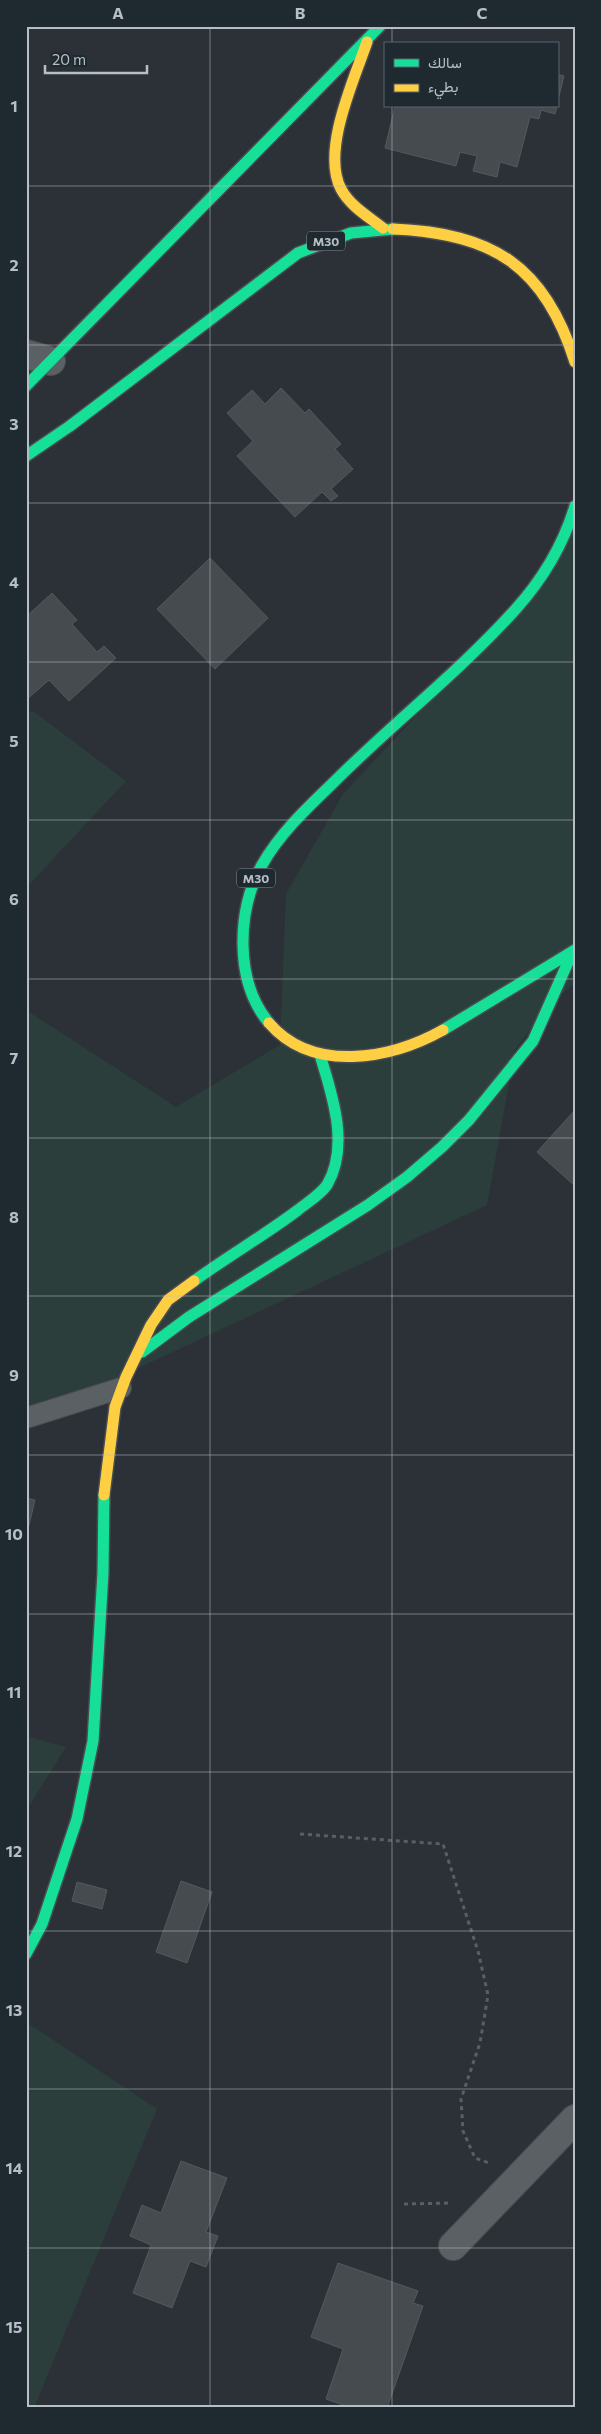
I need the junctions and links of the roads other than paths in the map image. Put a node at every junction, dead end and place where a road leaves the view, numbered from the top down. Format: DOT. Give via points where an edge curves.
graph roads {
  1 [pos="380,26"];
  2 [pos="369,36"];
  3 [pos="383,228"];
  4 [pos="39,358"];
  5 [pos="575,362"];
  6 [pos="26,386"];
  7 [pos="26,456"];
  8 [pos="575,506"];
  9 [pos="574,951"];
  10 [pos="320,1055"];
  11 [pos="135,1358"];
  12 [pos="121,1388"];
  13 [pos="26,1418"];
  14 [pos="26,1954"];
  15 [pos="575,2118"];
  16 [pos="453,2246"];
  1 -- 2 [label="main road"];
  2 -- 3 [label="main road" via="337,136 335,171 350,200"];
  2 -- 4 [label="main road"];
  3 -- 5 [label="main road, M30" via="463,238 489,247 513,263 547,297 560,317"];
  3 -- 7 [label="main road, M30" via="342,235 298,254"];
  4 -- 6 [label="main road"];
  8 -- 10 [label="main road, M30" via="546,574 526,598 479,647 350,765 301,815 268,855 250,890 244,953 248,984 256,1005 279,1034"];
  9 -- 10 [label="main road, M30" via="429,1037 366,1058"];
  9 -- 11 [label="main road" via="532,1041 469,1120 442,1147 368,1205 189,1317"];
  10 -- 11 [label="main road" via="332,1094 338,1141 336,1158 326,1184 318,1196 284,1221 168,1300"];
  11 -- 12 [label="main road"];
  12 -- 13 [label="lane"];
  12 -- 14 [label="main road" via="106,1463 93,1741 77,1819 42,1924"];
  15 -- 16 [label="street"];
}
